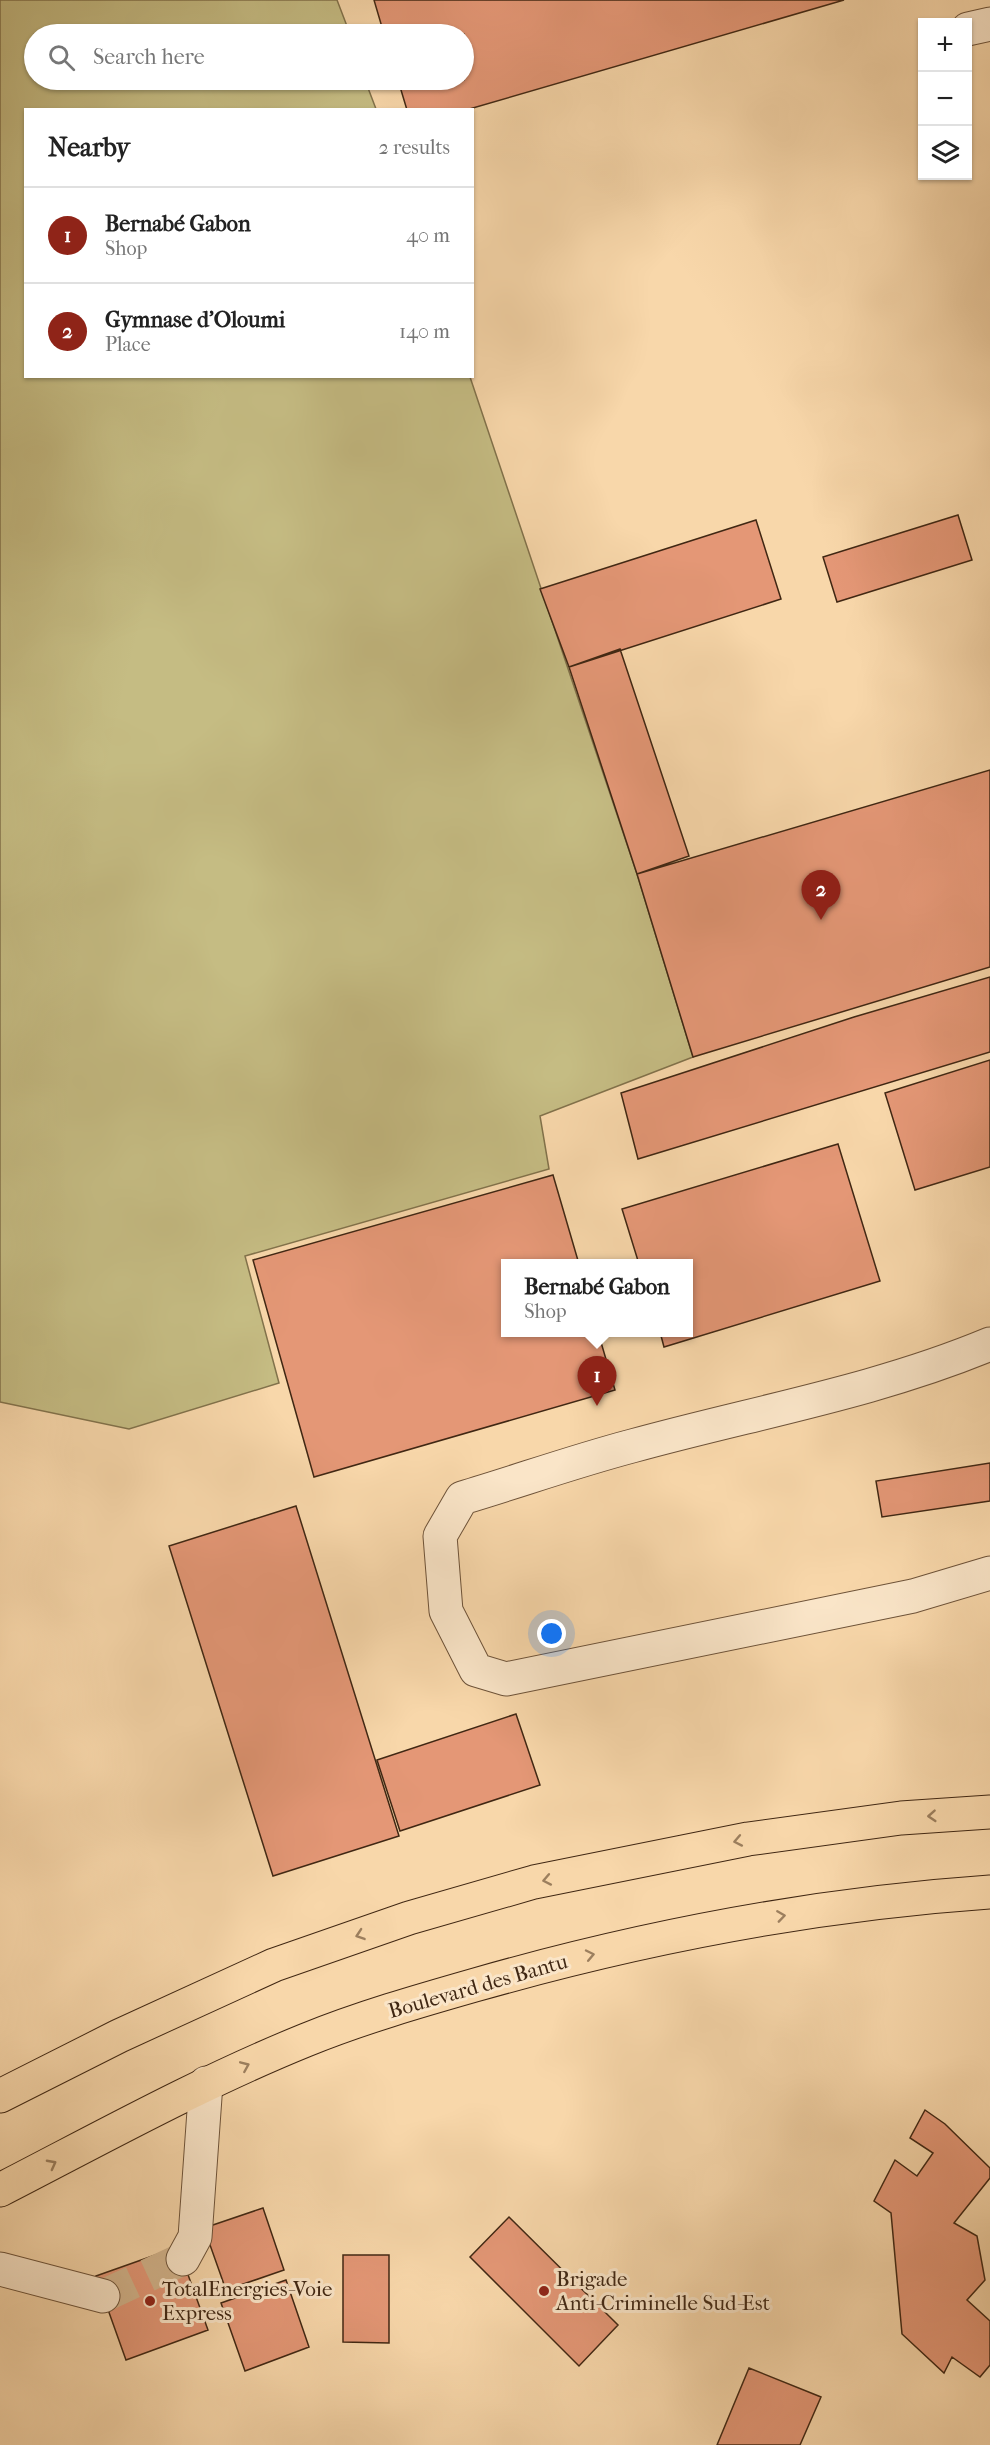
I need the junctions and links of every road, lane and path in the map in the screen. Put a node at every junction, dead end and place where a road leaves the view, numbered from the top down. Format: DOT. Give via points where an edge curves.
graph roads {
  1 [pos="990,24"];
  2 [pos="972,28"];
  3 [pos="990,1344"];
  4 [pos="990,1573"];
  5 [pos="990,1812"];
  6 [pos="990,1892"];
  7 [pos="206,2083"];
  8 [pos="0,2096"];
  9 [pos="0,2190"];
  10 [pos="183,2259"];
  11 [pos="0,2269"];
  12 [pos="103,2296"];
  1 -- 2 [label="lane"];
  3 -- 4 [label="lane" via="814,1402 631,1446 462,1498 440,1536 446,1611 476,1670 506,1679 913,1596"];
  5 -- 8 [label="highway, one-way" via="901,1818 748,1839 534,1882 409,1918 274,1965 118,2036"];
  7 -- 6 [label="highway, Boulevard des Bantu, one-way" via="308,2039 551,1963 757,1919"];
  9 -- 7 [label="highway, Boulevard des Bantu, one-way"];
  7 -- 10 [label="lane" via="195,2237"];
  11 -- 12 [label="lane"];
}
